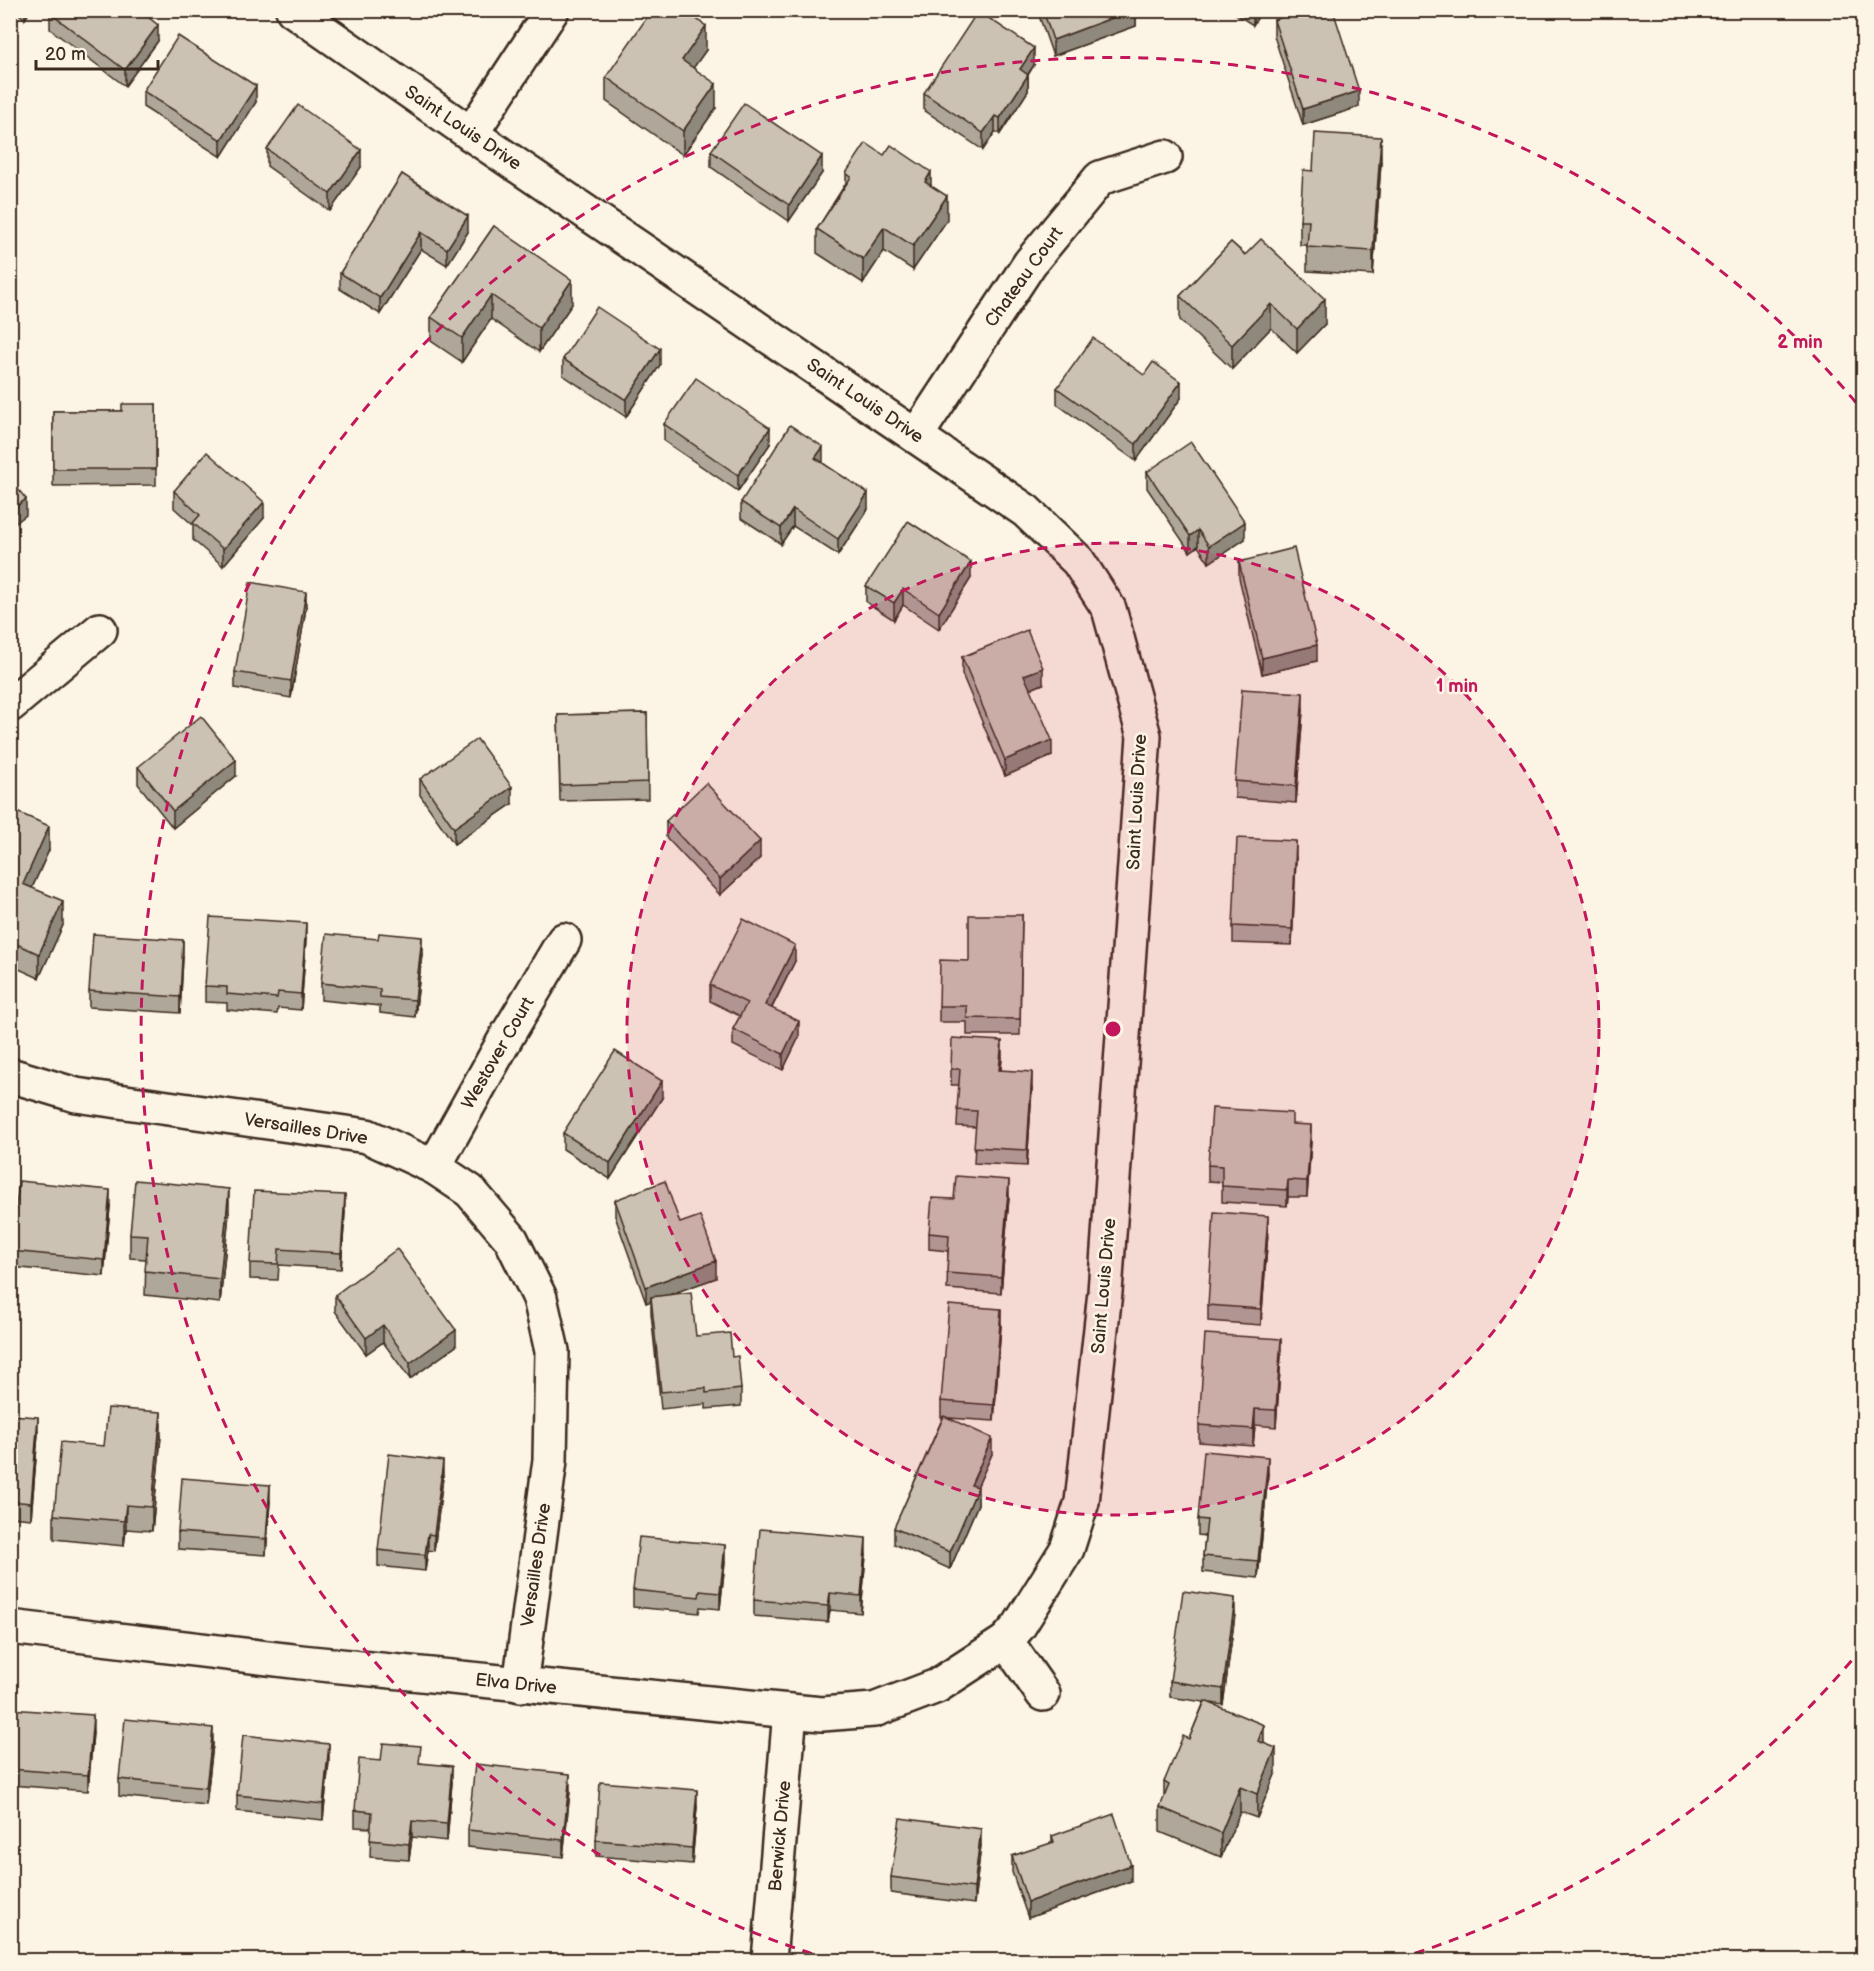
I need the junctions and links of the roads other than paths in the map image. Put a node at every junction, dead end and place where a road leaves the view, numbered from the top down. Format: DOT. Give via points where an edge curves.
graph roads {
  1 [pos="292,10"];
  2 [pos="552,10"];
  3 [pos="471,134"];
  4 [pos="1165,158"];
  5 [pos="916,436"];
  6 [pos="100,630"];
  7 [pos="10,705"];
  8 [pos="564,940"];
  9 [pos="10,1076"];
  10 [pos="434,1167"];
  11 [pos="10,1627"];
  12 [pos="1006,1641"];
  13 [pos="520,1684"];
  14 [pos="1042,1694"];
  15 [pos="790,1711"];
  16 [pos="769,1960"];
  1 -- 3 [label="street, Saint Louis Drive"];
  2 -- 3 [label="street"];
  3 -- 5 [label="street, Saint Louis Drive"];
  4 -- 5 [label="street, Chateau Court" via="1100,178 1030,263"];
  5 -- 12 [label="street, Saint Louis Drive" via="1026,511 1078,561 1109,609 1144,736 1105,1292 1082,1502 1067,1549"];
  6 -- 7 [label="street"];
  8 -- 10 [label="street, Westover Court"];
  9 -- 10 [label="street, Versailles Drive" via="76,1095 367,1136"];
  10 -- 13 [label="street, Versailles Drive" via="470,1191 510,1239 540,1298 552,1351 550,1460"];
  11 -- 13 [label="street, Elva Drive"];
  12 -- 14 [label="street"];
  12 -- 15 [label="street, Elva Drive" via="937,1686 874,1710 822,1714"];
  13 -- 15 [label="street, Elva Drive"];
  15 -- 16 [label="street, Berwick Drive"];
}
